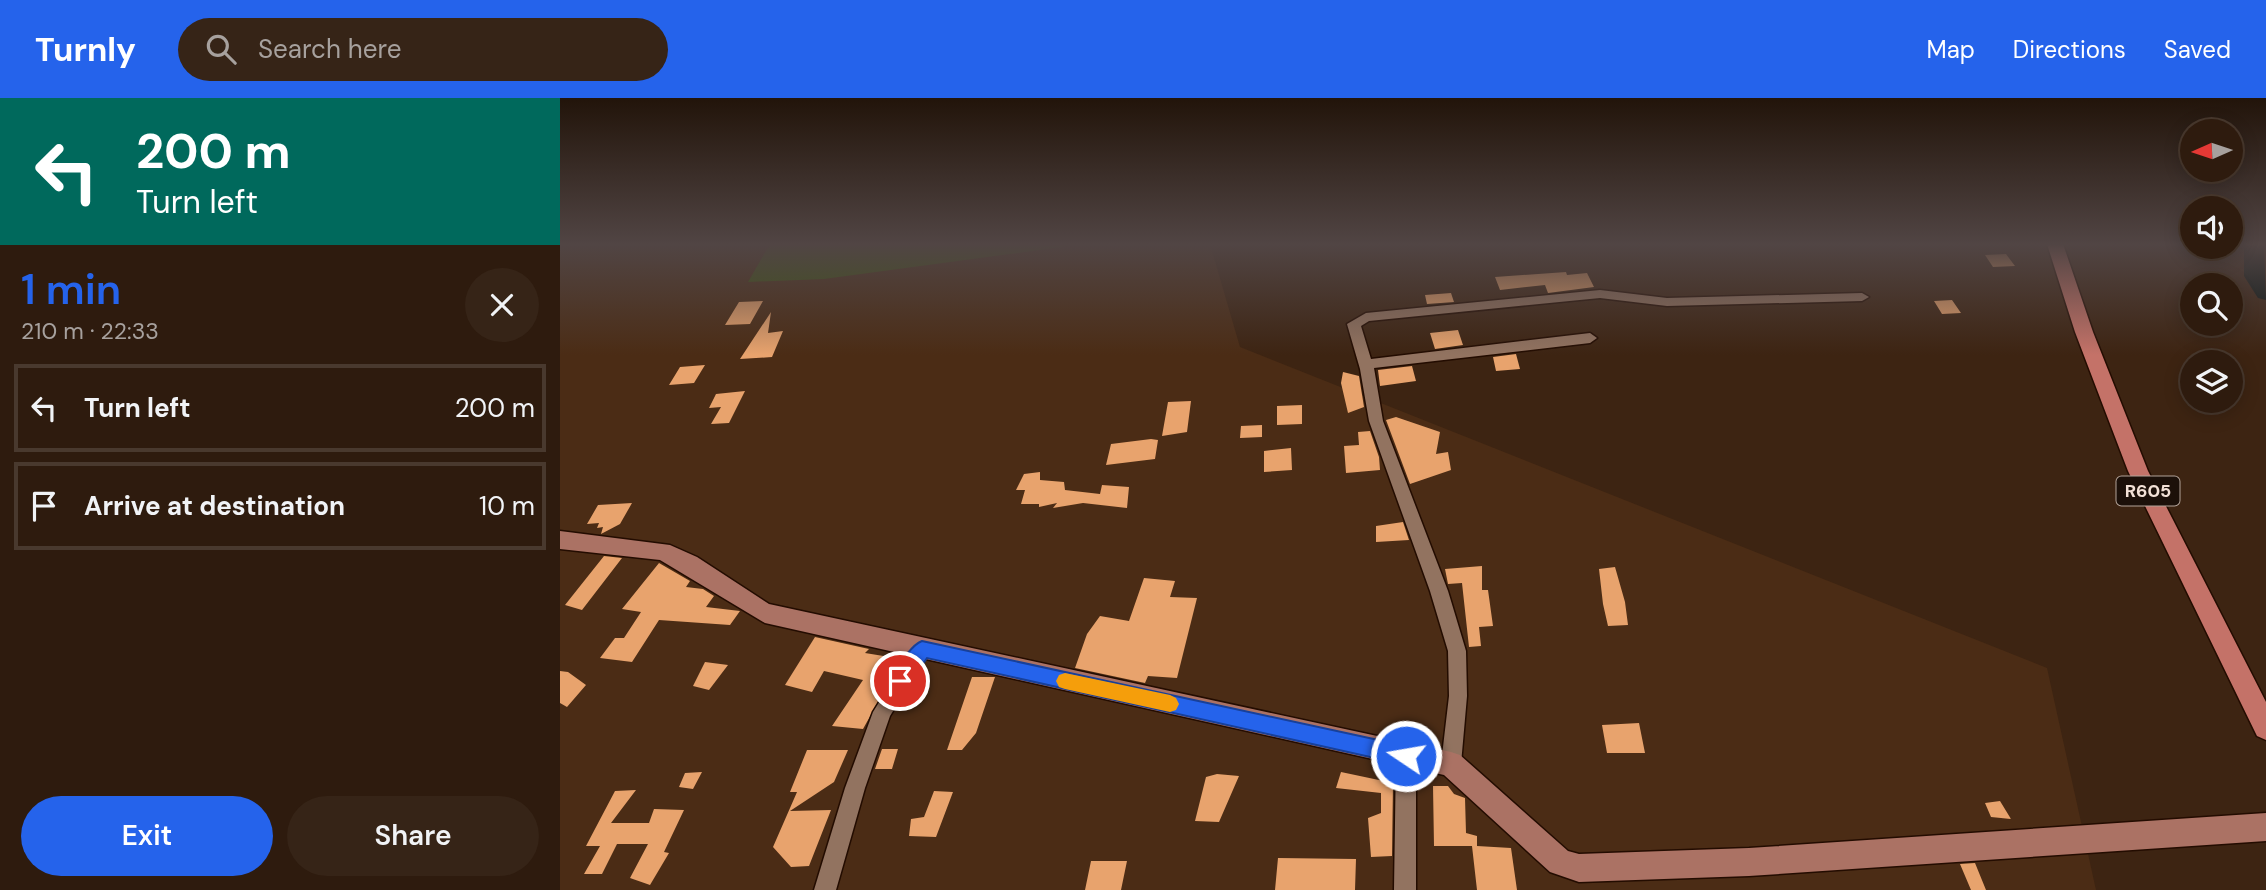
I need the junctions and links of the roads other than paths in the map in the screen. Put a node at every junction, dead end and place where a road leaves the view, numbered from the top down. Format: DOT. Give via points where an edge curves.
graph roads {
  1 [pos="2067,281"];
  2 [pos="1862,298"];
  3 [pos="1590,338"];
  4 [pos="1365,364"];
  5 [pos="560,540"];
  6 [pos="922,649"];
  7 [pos="2266,728"];
  8 [pos="1406,756"];
  9 [pos="1451,764"];
  10 [pos="2266,827"];
  11 [pos="825,890"];
  12 [pos="1405,890"];
  1 -- 7 [label="main road, R605" via="2138,471"];
  2 -- 4 [label="street" via="1667,302 1600,294 1366,317 1354,324"];
  3 -- 4 [label="street"];
  4 -- 9 [label="street" via="1376,421 1457,651"];
  5 -- 6 [label="street" via="662,551 765,613"];
  6 -- 8 [label="street"];
  6 -- 11 [label="street" via="882,712"];
  8 -- 9 [label="street"];
  8 -- 12 [label="street"];
  9 -- 10 [label="street" via="1560,862 1579,868 1749,862"];
}
